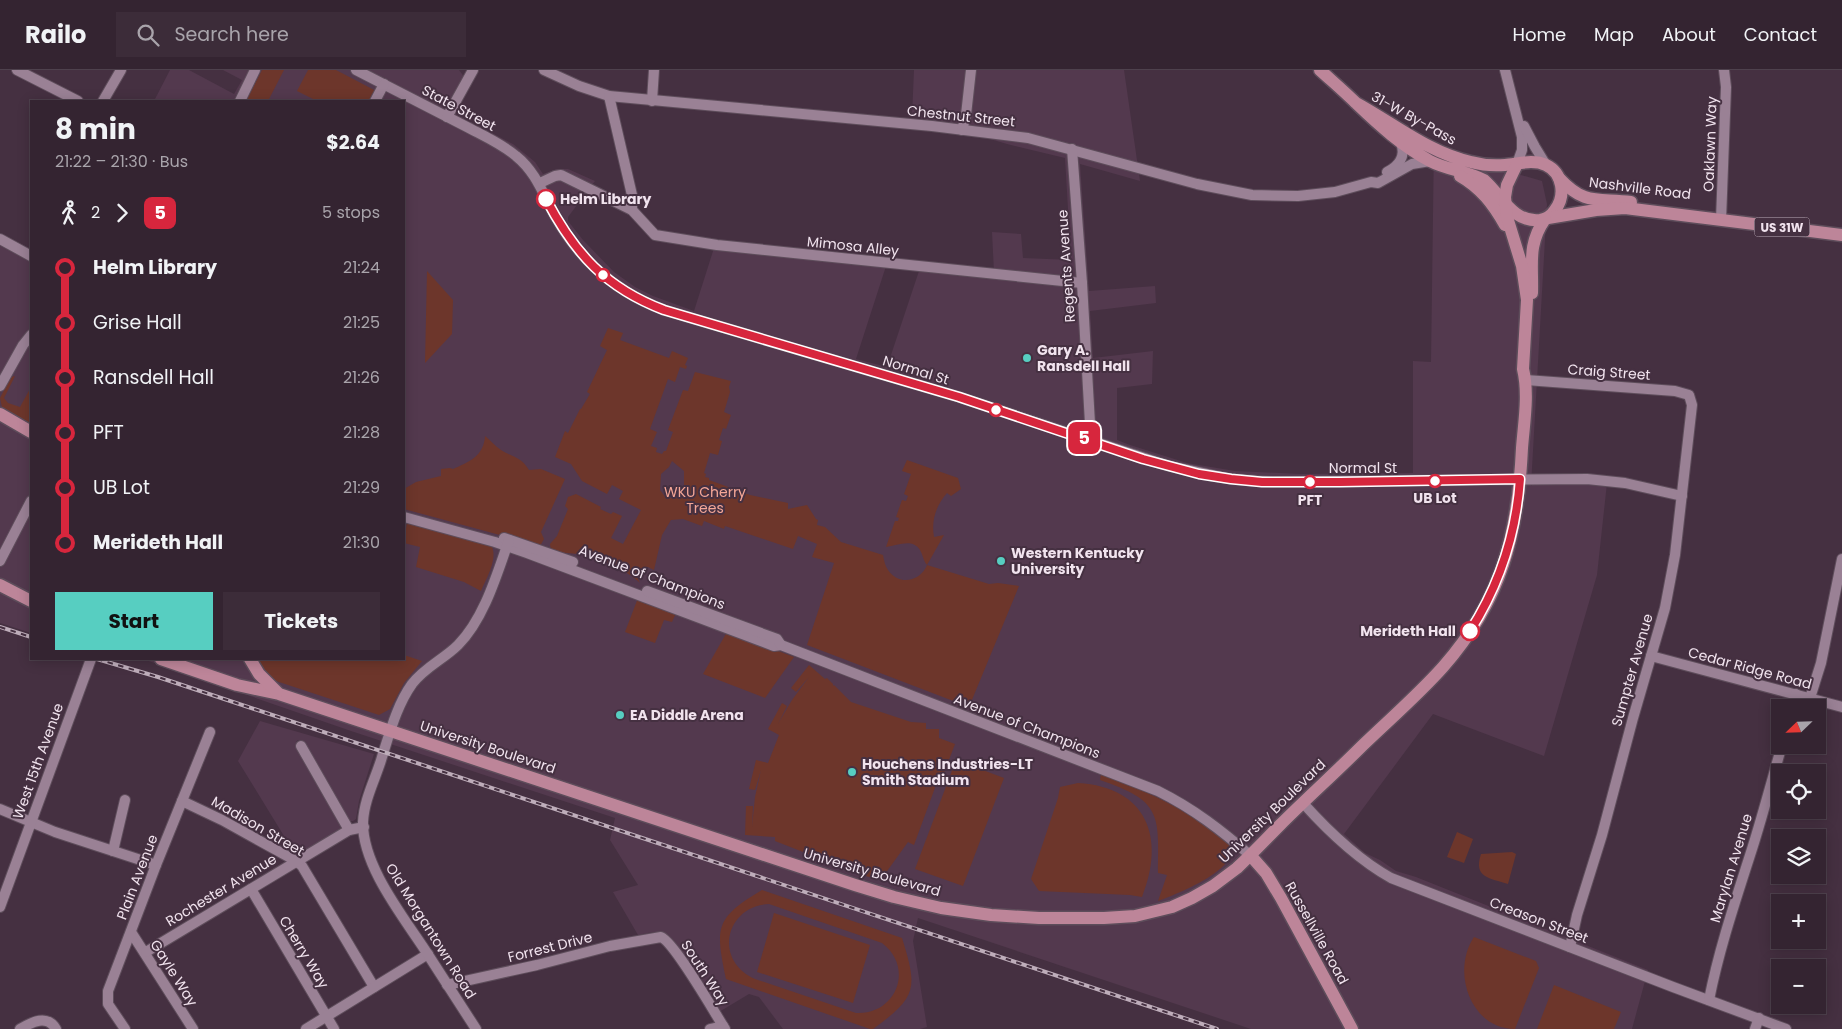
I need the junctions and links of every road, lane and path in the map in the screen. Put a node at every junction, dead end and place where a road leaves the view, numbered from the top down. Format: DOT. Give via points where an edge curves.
graph roads {
  1 [pos="17,70"];
  2 [pos="121,70"];
  3 [pos="255,70"];
  4 [pos="356,70"];
  5 [pos="473,70"];
  6 [pos="544,70"];
  7 [pos="654,70"];
  8 [pos="971,70"];
  9 [pos="1320,70"];
  10 [pos="1505,70"];
  11 [pos="1724,70"];
  12 [pos="384,84"];
  13 [pos="609,96"];
  14 [pos="76,100"];
  15 [pos="104,100"];
  16 [pos="240,100"];
  17 [pos="376,100"];
  18 [pos="652,101"];
  19 [pos="1356,103"];
  20 [pos="1514,104"];
  21 [pos="447,117"];
  22 [pos="962,130"];
  23 [pos="1401,142"];
  24 [pos="1072,149"];
  25 [pos="1435,163"];
  26 [pos="1517,164"];
  27 [pos="1546,165"];
  28 [pos="1559,178"];
  29 [pos="1371,182"];
  30 [pos="540,183"];
  31 [pos="1505,203"];
  32 [pos="632,210"];
  33 [pos="1546,218"];
  34 [pos="1721,220"];
  35 [pos="1842,235"];
  36 [pos="0,239"];
  37 [pos="1514,240"];
  38 [pos="30,255"];
  39 [pos="1082,283"];
  40 [pos="30,336"];
  41 [pos="1526,380"];
  42 [pos="0,386"];
  43 [pos="1689,396"];
  44 [pos="0,414"];
  45 [pos="30,431"];
  46 [pos="1091,441"];
  47 [pos="1520,479"];
  48 [pos="1682,496"];
  49 [pos="30,503"];
  50 [pos="405,511"];
  51 [pos="405,517"];
  52 [pos="508,542"];
  53 [pos="1842,559"];
  54 [pos="0,561"];
  55 [pos="0,586"];
  56 [pos="30,601"];
  57 [pos="1838,604"];
  58 [pos="1651,656"];
  59 [pos="90,660"];
  60 [pos="164,660"];
  61 [pos="251,660"];
  62 [pos="279,694"];
  63 [pos="1796,694"];
  64 [pos="1810,698"];
  65 [pos="1795,699"];
  66 [pos="1842,707"];
  67 [pos="390,731"];
  68 [pos="210,732"];
  69 [pos="301,746"];
  70 [pos="1779,754"];
  71 [pos="125,800"];
  72 [pos="182,801"];
  73 [pos="1303,803"];
  74 [pos="0,809"];
  75 [pos="30,821"];
  76 [pos="364,827"];
  77 [pos="349,830"];
  78 [pos="113,851"];
  79 [pos="1250,856"];
  80 [pos="296,861"];
  81 [pos="156,865"];
  82 [pos="250,889"];
  83 [pos="0,907"];
  84 [pos="131,932"];
  85 [pos="659,937"];
  86 [pos="1570,947"];
  87 [pos="146,952"];
  88 [pos="428,954"];
  89 [pos="447,985"];
  90 [pos="374,987"];
  91 [pos="1709,1000"];
  92 [pos="327,1017"];
  93 [pos="1759,1018"];
  94 [pos="724,1028"];
  95 [pos="20,1029"];
  96 [pos="56,1029"];
  97 [pos="125,1029"];
  98 [pos="193,1029"];
  99 [pos="306,1029"];
  100 [pos="334,1029"];
  101 [pos="476,1029"];
  102 [pos="710,1029"];
  103 [pos="1352,1029"];
  104 [pos="1755,1029"];
  105 [pos="1786,1029"];
  1 -- 14 [label="street"];
  2 -- 15 [label="street"];
  3 -- 16 [label="street"];
  4 -- 12 [label="street, State Street"];
  5 -- 21 [label="street"];
  6 -- 13 [label="street, Chestnut Street" via="587,90"];
  7 -- 18 [label="street"];
  8 -- 22 [label="street"];
  9 -- 19 [label="main road, 31-W By-Pass"];
  10 -- 20 [label="street"];
  11 -- 34 [label="street, Oaklawn Way"];
  12 -- 17 [label="street"];
  12 -- 21 [label="street, State Street"];
  13 -- 18 [label="street, Chestnut Street"];
  13 -- 32 [label="street" via="632,195"];
  18 -- 22 [label="street, Chestnut Street"];
  19 -- 23 [label="main road, 31-W By-Pass"];
  19 -- 26 [label="main road, 31-W By-Pass" via="1457,159 1481,164"];
  20 -- 26 [label="street" via="1523,144"];
  20 -- 27 [label="street"];
  21 -- 30 [label="street, State Street" via="516,156"];
  22 -- 24 [label="street, Chestnut Street" via="1028,138"];
  23 -- 25 [label="main road, 31-W By-Pass"];
  23 -- 29 [label="street, Chestnut Street" via="1400,162"];
  24 -- 29 [label="street, Chestnut Street" via="1197,184 1252,195 1309,195"];
  24 -- 39 [label="street, Regents Avenue"];
  25 -- 29 [label="street, Chestnut Street" via="1412,164 1378,183"];
  25 -- 31 [label="main road, 31-W By-Pass" via="1484,180"];
  25 -- 37 [label="main road" via="1480,190 1498,212"];
  26 -- 27 [label="main road" via="1534,162"];
  26 -- 31 [label="main road" via="1506,185"];
  27 -- 28 [label="main road"];
  28 -- 33 [label="main road" via="1562,186 1560,201"];
  28 -- 34 [label="main road, Nashville Road" via="1575,193 1590,198 1698,210"];
  30 -- 32 [label="street, Mimosa Alley" via="561,176"];
  30 -- 46 [label="street, Normal St" via="554,214 576,247 601,274 634,298 664,310 959,397"];
  31 -- 33 [label="main road" via="1523,219"];
  31 -- 37 [label="main road, University Boulevard"];
  32 -- 39 [label="street, Mimosa Alley" via="655,236"];
  33 -- 34 [label="main road, Nashville Road" via="1625,208"];
  33 -- 41 [label="main road, University Boulevard" via="1532,245 1530,369"];
  34 -- 35 [label="main road, Nashville Road / US 31W"];
  36 -- 38 [label="street"];
  37 -- 41 [label="main road, University Boulevard" via="1522,266 1526,300 1523,369"];
  39 -- 46 [label="street, Regents Avenue"];
  40 -- 42 [label="street"];
  41 -- 43 [label="street, Craig Street" via="1675,391"];
  41 -- 47 [label="main road, University Boulevard"];
  43 -- 48 [label="street, Sumpter Avenue" via="1692,410"];
  44 -- 45 [label="main road"];
  46 -- 47 [label="street, Normal St" via="1169,466 1231,479 1327,482"];
  47 -- 48 [label="street, Normal St" via="1616,482"];
  47 -- 73 [label="main road, University Boulevard" via="1508,552 1494,589 1470,631 1438,672"];
  48 -- 58 [label="street, Sumpter Avenue" via="1673,567"];
  49 -- 54 [label="street"];
  50 -- 52 [label="street"];
  51 -- 52 [label="street"];
  52 -- 67 [label="street, Old Morgantown Road" via="488,596 466,635 452,651 414,681"];
  52 -- 79 [label="street, Avenue of Champions" via="777,639 781,645 1158,791 1209,820"];
  53 -- 57 [label="street"];
  55 -- 56 [label="main road"];
  57 -- 64 [label="street"];
  58 -- 63 [label="street, Cedar Ridge Road"];
  58 -- 86 [label="street, Sumpter Avenue"];
  59 -- 75 [label="street, West 15th Avenue"];
  60 -- 62 [label="main road, University Boulevard" via="237,685"];
  61 -- 62 [label="main road"];
  62 -- 67 [label="main road, University Boulevard"];
  63 -- 64 [label="street, Cedar Ridge Road"];
  63 -- 65 [label="street"];
  64 -- 66 [label="street, Cedar Ridge Road"];
  67 -- 76 [label="street, Old Morgantown Road" via="367,798"];
  67 -- 79 [label="main road, University Boulevard" via="855,886 912,902 966,912 1056,918 1116,918 1146,914 1201,894"];
  68 -- 72 [label="street, Plain Avenue"];
  69 -- 77 [label="street"];
  70 -- 91 [label="street, Marylan Avenue" via="1728,924"];
  71 -- 78 [label="street"];
  72 -- 80 [label="street, Madison Street"];
  72 -- 81 [label="street, Plain Avenue"];
  73 -- 79 [label="main road, University Boulevard"];
  73 -- 86 [label="street, Creason Street" via="1352,851 1391,878"];
  74 -- 75 [label="street"];
  75 -- 78 [label="street"];
  75 -- 83 [label="street, West 15th Avenue"];
  76 -- 77 [label="street, Rochester Avenue"];
  76 -- 88 [label="street, Old Morgantown Road" via="374,865"];
  77 -- 80 [label="street, Rochester Avenue"];
  78 -- 81 [label="street"];
  79 -- 103 [label="main road, Russellville Road" via="1266,873 1281,898"];
  80 -- 82 [label="street, Rochester Avenue"];
  80 -- 90 [label="street, Madison Street"];
  81 -- 84 [label="street, Plain Avenue"];
  82 -- 87 [label="street, Rochester Avenue"];
  82 -- 92 [label="street, Cherry Way"];
  84 -- 87 [label="street, Gayle Way"];
  84 -- 97 [label="street, Plain Avenue" via="106,996"];
  85 -- 89 [label="street, Forrest Drive"];
  85 -- 94 [label="street, South Way" via="678,954"];
  86 -- 91 [label="street, Creason Street"];
  87 -- 98 [label="street, Gayle Way"];
  88 -- 89 [label="street, Old Morgantown Road"];
  88 -- 90 [label="street"];
  89 -- 101 [label="street, Old Morgantown Road"];
  90 -- 92 [label="street"];
  91 -- 93 [label="street, Creason Street"];
  92 -- 99 [label="street"];
  92 -- 100 [label="street, Cherry Way"];
  93 -- 104 [label="street"];
  93 -- 105 [label="street, Creason Street"];
  94 -- 102 [label="street"];
  95 -- 96 [label="street" via="44,1020 51,1022"];
}
